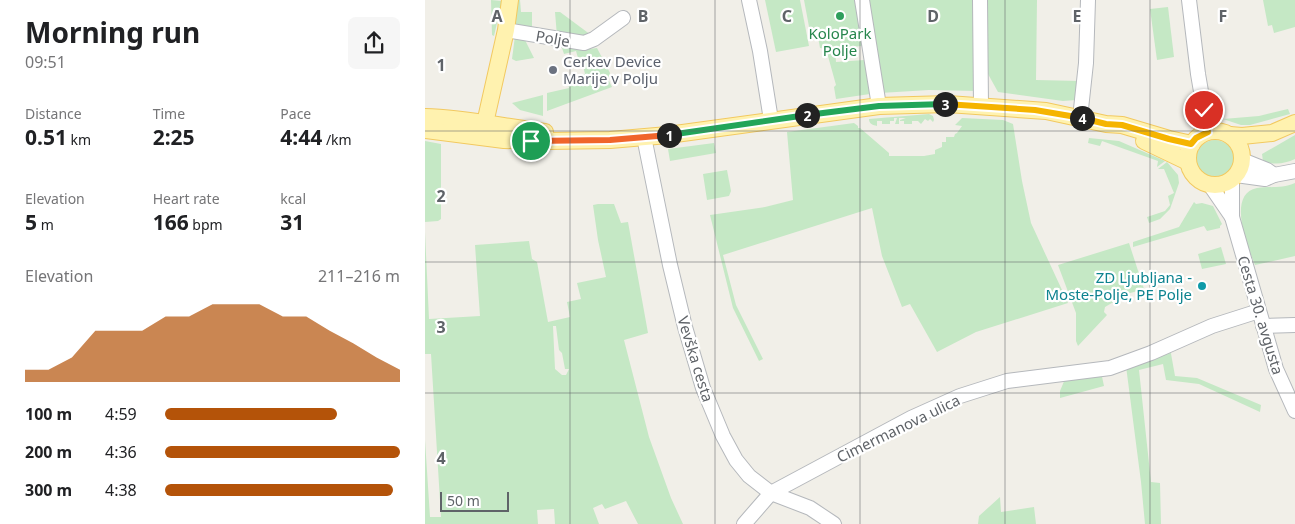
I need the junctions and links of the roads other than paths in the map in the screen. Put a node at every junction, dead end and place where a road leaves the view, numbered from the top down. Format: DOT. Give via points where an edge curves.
graph roads {
  1 [pos="510,0"];
  2 [pos="749,0"];
  3 [pos="862,0"];
  4 [pos="981,0"];
  5 [pos="1088,0"];
  6 [pos="1189,0"];
  7 [pos="623,18"];
  8 [pos="506,30"];
  9 [pos="981,105"];
  10 [pos="879,106"];
  11 [pos="425,117"];
  12 [pos="1080,118"];
  13 [pos="771,120"];
  14 [pos="1295,123"];
  15 [pos="1106,124"];
  16 [pos="425,130"];
  17 [pos="483,130"];
  18 [pos="1208,132"];
  19 [pos="1272,133"];
  20 [pos="1230,135"];
  21 [pos="644,137"];
  22 [pos="1191,144"];
  23 [pos="1188,162"];
  24 [pos="1238,168"];
  25 [pos="1295,171"];
  26 [pos="1210,185"];
  27 [pos="1232,217"];
  28 [pos="1259,311"];
  29 [pos="1295,325"];
  30 [pos="1263,326"];
  31 [pos="1295,410"];
  32 [pos="771,493"];
  33 [pos="744,524"];
  34 [pos="834,524"];
  1 -- 8 [label="main road"];
  2 -- 13 [label="street"];
  3 -- 10 [label="street"];
  4 -- 9 [label="street"];
  5 -- 12 [label="street"];
  6 -- 18 [label="street"];
  7 -- 8 [label="street, Polje" via="584,43"];
  8 -- 17 [label="main road"];
  9 -- 10 [label="main road"];
  9 -- 12 [label="main road"];
  10 -- 13 [label="main road"];
  11 -- 17 [label="main road"];
  12 -- 15 [label="main road"];
  13 -- 21 [label="main road"];
  14 -- 19 [label="main road"];
  15 -- 22 [label="main road" via="1122,125"];
  15 -- 23 [label="main road"];
  16 -- 17 [label="main road"];
  17 -- 21 [label="main road" via="513,128 603,140"];
  18 -- 20 [label="main road"];
  18 -- 22 [label="main road"];
  19 -- 20 [label="main road"];
  19 -- 24 [label="main road"];
  20 -- 24 [label="main road" via="1238,144"];
  21 -- 32 [label="street, Vevška cesta" via="670,265 703,388 737,460 749,476"];
  22 -- 23 [label="main road"];
  23 -- 26 [label="main road" via="1196,176"];
  24 -- 25 [label="street" via="1265,179"];
  24 -- 26 [label="main road" via="1218,185"];
  24 -- 27 [label="street, Cesta 30. avgusta"];
  26 -- 27 [label="street, Cesta 30. avgusta"];
  27 -- 28 [label="street, Cesta 30. avgusta"];
  28 -- 30 [label="street, Cesta 30. avgusta"];
  28 -- 32 [label="street, Cimermanova ulica" via="1212,326 1110,368 1007,381 960,396 911,418"];
  29 -- 30 [label="street"];
  30 -- 31 [label="street, Cesta 30. avgusta" via="1276,369"];
  32 -- 33 [label="street"];
  32 -- 34 [label="street, Vevška cesta" via="810,508"];
}
